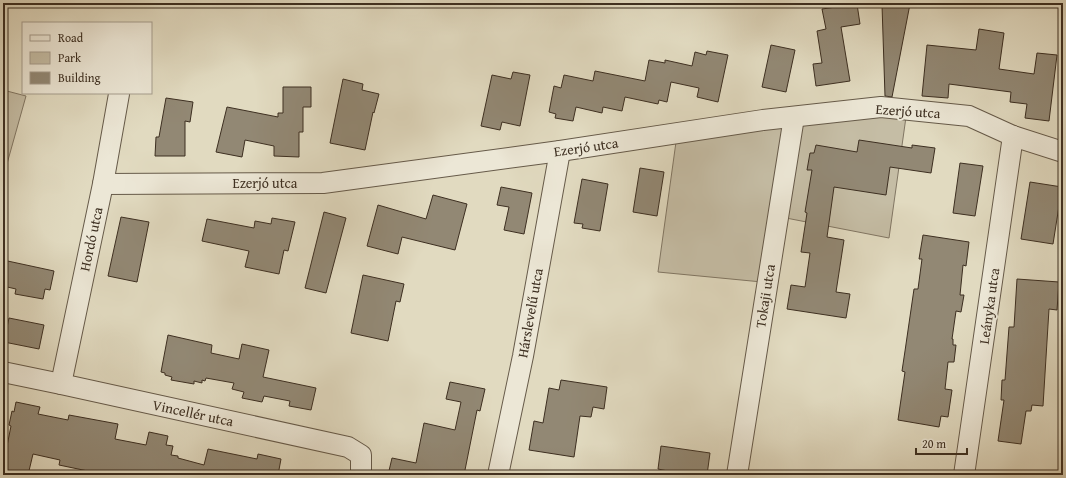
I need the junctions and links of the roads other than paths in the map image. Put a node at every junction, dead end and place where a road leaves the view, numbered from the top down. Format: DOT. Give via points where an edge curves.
graph roads {
  1 [pos="119,94"];
  2 [pos="794,117"];
  3 [pos="1013,136"];
  4 [pos="560,151"];
  5 [pos="1063,152"];
  6 [pos="103,184"];
  7 [pos="3,372"];
  8 [pos="61,384"];
  9 [pos="361,475"];
  10 [pos="498,475"];
  11 [pos="736,475"];
  12 [pos="964,475"];
  1 -- 6 [label="street, Hordó utca"];
  2 -- 3 [label="street, Ezerjó utca" via="889,108 969,116"];
  2 -- 4 [label="street, Ezerjó utca"];
  2 -- 11 [label="street, Tokaji utca"];
  3 -- 5 [label="street, Ezerjó utca"];
  3 -- 12 [label="street, Leányka utca"];
  4 -- 6 [label="street, Ezerjó utca" via="323,183"];
  4 -- 10 [label="street, Hárslevelű utca"];
  6 -- 8 [label="street, Hordó utca"];
  7 -- 8 [label="street, Vincellér utca"];
  8 -- 9 [label="street, Vincellér utca" via="348,447 361,455"];
}
